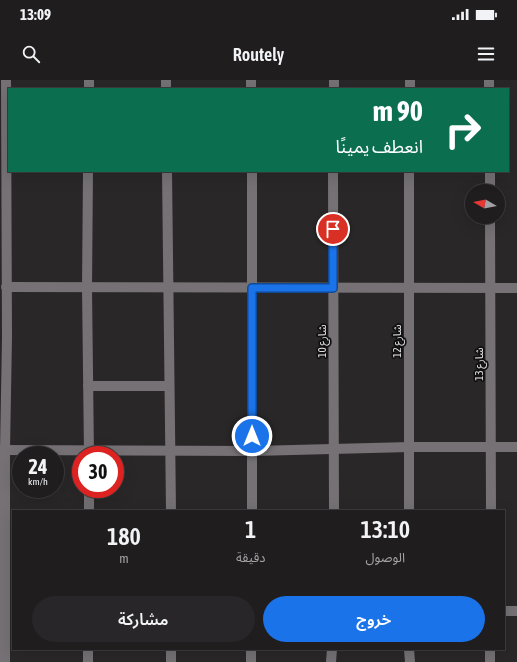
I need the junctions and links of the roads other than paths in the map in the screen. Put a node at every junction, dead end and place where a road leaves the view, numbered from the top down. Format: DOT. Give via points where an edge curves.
graph roads {
  1 [pos="6,80"];
  2 [pos="88,172"];
  3 [pos="167,172"];
  4 [pos="252,172"];
  5 [pos="333,172"];
  6 [pos="409,172"];
  7 [pos="490,172"];
  8 [pos="490,184"];
  9 [pos="490,224"];
  10 [pos="6,287"];
  11 [pos="87,288"];
  12 [pos="169,288"];
  13 [pos="252,288"];
  14 [pos="333,288"];
  15 [pos="409,288"];
  16 [pos="491,288"];
  17 [pos="517,288"];
  18 [pos="3,337"];
  19 [pos="88,386"];
  20 [pos="169,386"];
  21 [pos="89,446"];
  22 [pos="491,446"];
  23 [pos="410,447"];
  24 [pos="517,447"];
  25 [pos="334,449"];
  26 [pos="2,450"];
  27 [pos="170,450"];
  28 [pos="124,451"];
  29 [pos="252,451"];
  30 [pos="72,452"];
  31 [pos="89,498"];
  32 [pos="89,510"];
  33 [pos="171,510"];
  34 [pos="252,510"];
  35 [pos="334,510"];
  36 [pos="410,510"];
  37 [pos="491,510"];
  38 [pos="2,522"];
  39 [pos="505,611"];
  40 [pos="517,611"];
  41 [pos="9,616"];
  42 [pos="88,650"];
  43 [pos="171,650"];
  44 [pos="251,650"];
  45 [pos="332,650"];
  46 [pos="410,650"];
  47 [pos="490,650"];
  48 [pos="5,662"];
  49 [pos="88,662"];
  50 [pos="171,662"];
  51 [pos="251,662"];
  52 [pos="331,662"];
  53 [pos="410,662"];
  54 [pos="490,662"];
  1 -- 10 [label="street"];
  2 -- 11 [label="street"];
  3 -- 12 [label="street"];
  4 -- 13 [label="street"];
  5 -- 14 [label="street, شارع 10"];
  6 -- 15 [label="street, شارع 12"];
  7 -- 8 [label="street"];
  9 -- 16 [label="street, شارع 13"];
  10 -- 11 [label="street"];
  10 -- 18 [label="street"];
  11 -- 12 [label="street"];
  11 -- 19 [label="street"];
  12 -- 13 [label="street"];
  12 -- 20 [label="street"];
  13 -- 14 [label="street"];
  13 -- 29 [label="street"];
  14 -- 15 [label="street"];
  14 -- 25 [label="street, شارع 10"];
  15 -- 16 [label="street"];
  15 -- 23 [label="street, شارع 12"];
  16 -- 17 [label="street"];
  16 -- 22 [label="street, شارع 13"];
  18 -- 26 [label="street"];
  19 -- 20 [label="street"];
  19 -- 21 [label="street"];
  20 -- 27 [label="street"];
  22 -- 23 [label="street"];
  22 -- 24 [label="street"];
  22 -- 37 [label="street, شارع 13"];
  23 -- 25 [label="street"];
  23 -- 36 [label="street, شارع 12"];
  25 -- 29 [label="street"];
  25 -- 35 [label="street, شارع 10"];
  26 -- 30 [label="street"];
  26 -- 38 [label="street"];
  27 -- 28 [label="street"];
  27 -- 29 [label="street"];
  27 -- 33 [label="street"];
  29 -- 34 [label="street"];
  31 -- 32 [label="street"];
  38 -- 41 [label="street"];
  39 -- 40 [label="street"];
  41 -- 48 [label="street"];
  42 -- 49 [label="street"];
  43 -- 50 [label="street"];
  44 -- 51 [label="street"];
  45 -- 52 [label="street"];
  46 -- 53 [label="street"];
  47 -- 54 [label="street"];
}
